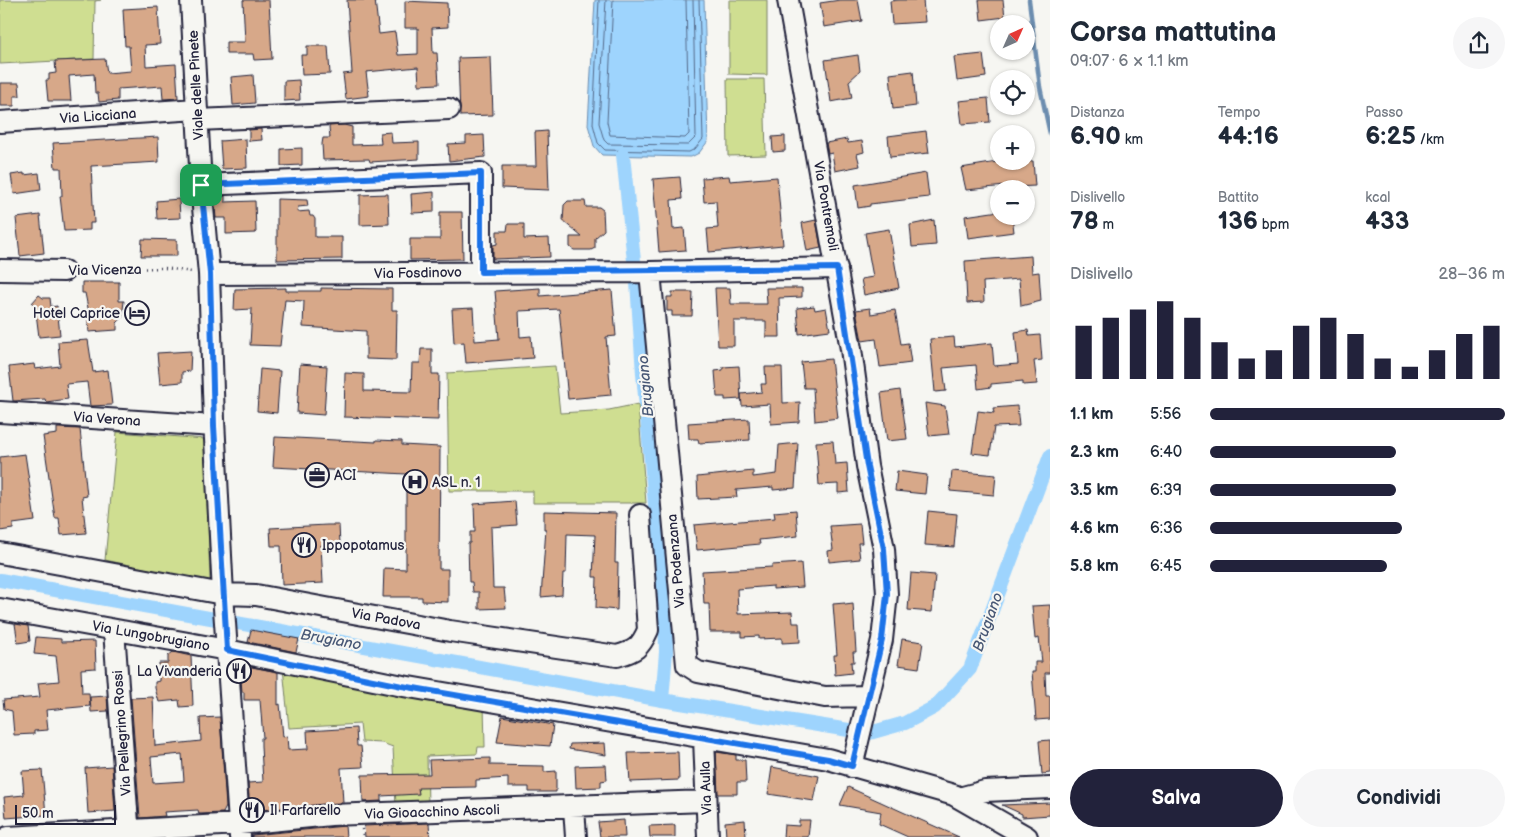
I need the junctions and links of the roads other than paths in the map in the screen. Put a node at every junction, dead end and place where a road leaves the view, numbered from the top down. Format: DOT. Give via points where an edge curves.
graph roads {
  1 [pos="191,0"];
  2 [pos="788,0"];
  3 [pos="449,109"];
  4 [pos="197,114"];
  5 [pos="0,122"];
  6 [pos="201,185"];
  7 [pos="837,268"];
  8 [pos="0,270"];
  9 [pos="64,271"];
  10 [pos="481,272"];
  11 [pos="650,272"];
  12 [pos="210,274"];
  13 [pos="0,412"];
  14 [pos="214,426"];
  15 [pos="640,515"];
  16 [pos="0,553"];
  17 [pos="223,596"];
  18 [pos="0,609"];
  19 [pos="114,630"];
  20 [pos="227,646"];
  21 [pos="867,705"];
  22 [pos="704,738"];
  23 [pos="854,760"];
  24 [pos="1050,788"];
  25 [pos="956,792"];
  26 [pos="706,801"];
  27 [pos="574,808"];
  28 [pos="239,831"];
  29 [pos="129,834"];
  30 [pos="8,837"];
  31 [pos="576,837"];
  32 [pos="708,837"];
  33 [pos="1027,837"];
  1 -- 4 [label="street, Viale delle Pinete"];
  2 -- 7 [label="street, Via Pontremoli"];
  3 -- 4 [label="street, Via Licciana"];
  4 -- 5 [label="street, Via Licciana"];
  4 -- 6 [label="street, Viale delle Pinete"];
  6 -- 10 [label="street" via="481,173"];
  6 -- 12 [label="street, Viale delle Pinete"];
  7 -- 11 [label="street, Via Fosdinovo"];
  7 -- 21 [label="street, Via Pontremoli" via="867,466 884,549 886,603 882,640"];
  8 -- 9 [label="street, Via Vicenza"];
  10 -- 11 [label="street, Via Fosdinovo"];
  10 -- 12 [label="street, Via Fosdinovo"];
  11 -- 21 [label="street, Via Podenzana" via="687,664 698,672"];
  12 -- 14 [label="street, Viale delle Pinete"];
  13 -- 14 [label="street, Via Verona"];
  14 -- 17 [label="street, Viale delle Pinete"];
  15 -- 17 [label="street, Via Padova" via="648,630 633,652 617,656 450,631 256,595"];
  16 -- 17 [label="street, Via Padova"];
  17 -- 20 [label="street, Viale delle Pinete"];
  18 -- 19 [label="street, Via Lungobrugiano"];
  19 -- 20 [label="street, Via Lungobrugiano"];
  19 -- 29 [label="street, Via Pellegrino Rossi"];
  20 -- 22 [label="street, Via Lungobrugiano" via="402,686"];
  20 -- 28 [label="street, Viale delle Pinete"];
  21 -- 23 [label="street, Via Pontremoli"];
  22 -- 23 [label="street, Via Lungobrugiano" via="828,759"];
  22 -- 26 [label="street, Via Aulla"];
  23 -- 25 [label="street, Via Lungobrugiano"];
  24 -- 25 [label="street"];
  25 -- 33 [label="street, Via Lungobrugiano"];
  26 -- 27 [label="street, Via Gioacchino Ascoli"];
  26 -- 32 [label="street, Via Aulla"];
  27 -- 28 [label="street, Via Gioacchino Ascoli" via="331,815"];
  27 -- 31 [label="street"];
  28 -- 29 [label="street, Via Gioacchino Ascoli"];
  29 -- 30 [label="street, Via Gioacchino Ascoli"];
}
